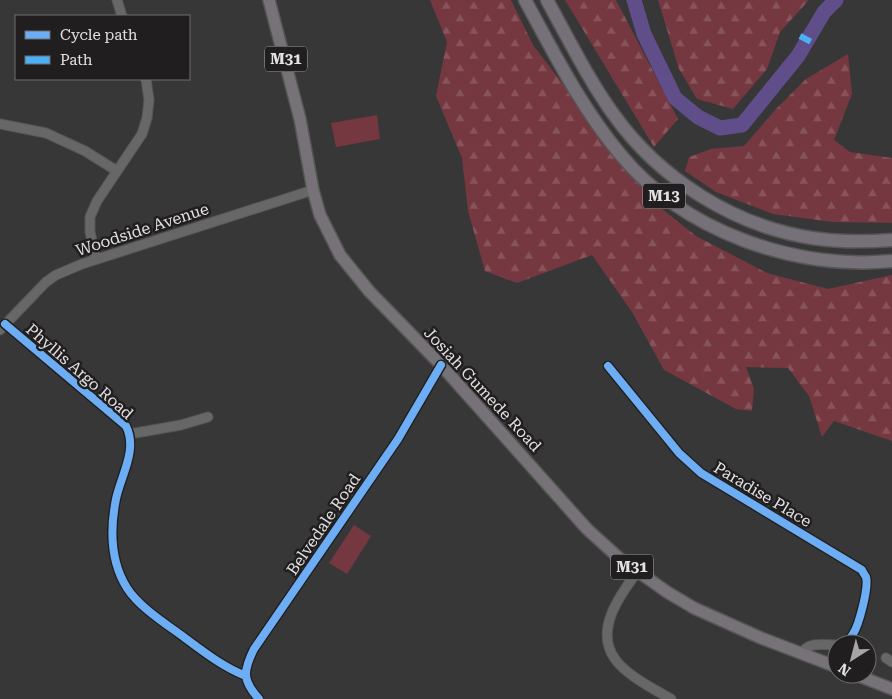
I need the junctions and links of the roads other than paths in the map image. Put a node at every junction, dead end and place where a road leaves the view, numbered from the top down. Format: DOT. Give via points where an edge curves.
graph roads {
  1 [pos="117,0"];
  2 [pos="269,0"];
  3 [pos="525,0"];
  4 [pos="546,0"];
  5 [pos="122,15"];
  6 [pos="146,80"];
  7 [pos="0,124"];
  8 [pos="117,172"];
  9 [pos="312,190"];
  10 [pos="892,240"];
  11 [pos="96,259"];
  12 [pos="892,261"];
  13 [pos="2,327"];
  14 [pos="441,365"];
  15 [pos="608,366"];
  16 [pos="208,416"];
  17 [pos="130,434"];
  18 [pos="638,572"];
  19 [pos="853,634"];
  20 [pos="827,646"];
  21 [pos="802,653"];
  22 [pos="827,663"];
  23 [pos="246,676"];
  24 [pos="877,683"];
  25 [pos="892,689"];
  26 [pos="259,699"];
  27 [pos="671,699"];
  1 -- 5 [label="street"];
  2 -- 9 [label="main road, Josiah Gumede Road / M31" via="301,123"];
  3 -- 12 [label="highway, M13" via="600,129 642,177 668,199 729,234 780,252 828,261"];
  4 -- 10 [label="highway, M13" via="614,114 655,161 678,180 722,208 783,232 839,241"];
  6 -- 8 [label="street" via="148,118 142,134"];
  7 -- 8 [label="street" via="46,133 85,151"];
  8 -- 11 [label="street" via="90,217"];
  9 -- 11 [label="street, Woodside Avenue"];
  9 -- 14 [label="main road, Josiah Gumede Road / M31" via="332,240 351,270"];
  11 -- 13 [label="street, Woodside Avenue" via="56,275"];
  13 -- 17 [label="street, Phyllis Argo Road" via="126,426"];
  14 -- 18 [label="main road, Josiah Gumede Road / M31" via="587,529"];
  14 -- 23 [label="street, Belvedale Road" via="398,439 254,649"];
  15 -- 19 [label="street, Paradise Place" via="679,453 701,473 862,570 867,586"];
  16 -- 17 [label="street" via="181,425"];
  17 -- 23 [label="street, Phyllis Argo Road" via="132,447 116,498 111,536 116,561 127,588 156,617 215,660"];
  18 -- 21 [label="main road, Josiah Gumede Road / M31" via="702,612"];
  18 -- 27 [label="street" via="613,609 608,625 610,646 620,664"];
  20 -- 21 [label="street" via="810,645"];
  21 -- 22 [label="main road, Josiah Gumede Road / M31"];
  23 -- 26 [label="street" via="247,683"];
  24 -- 25 [label="main road"];
}
